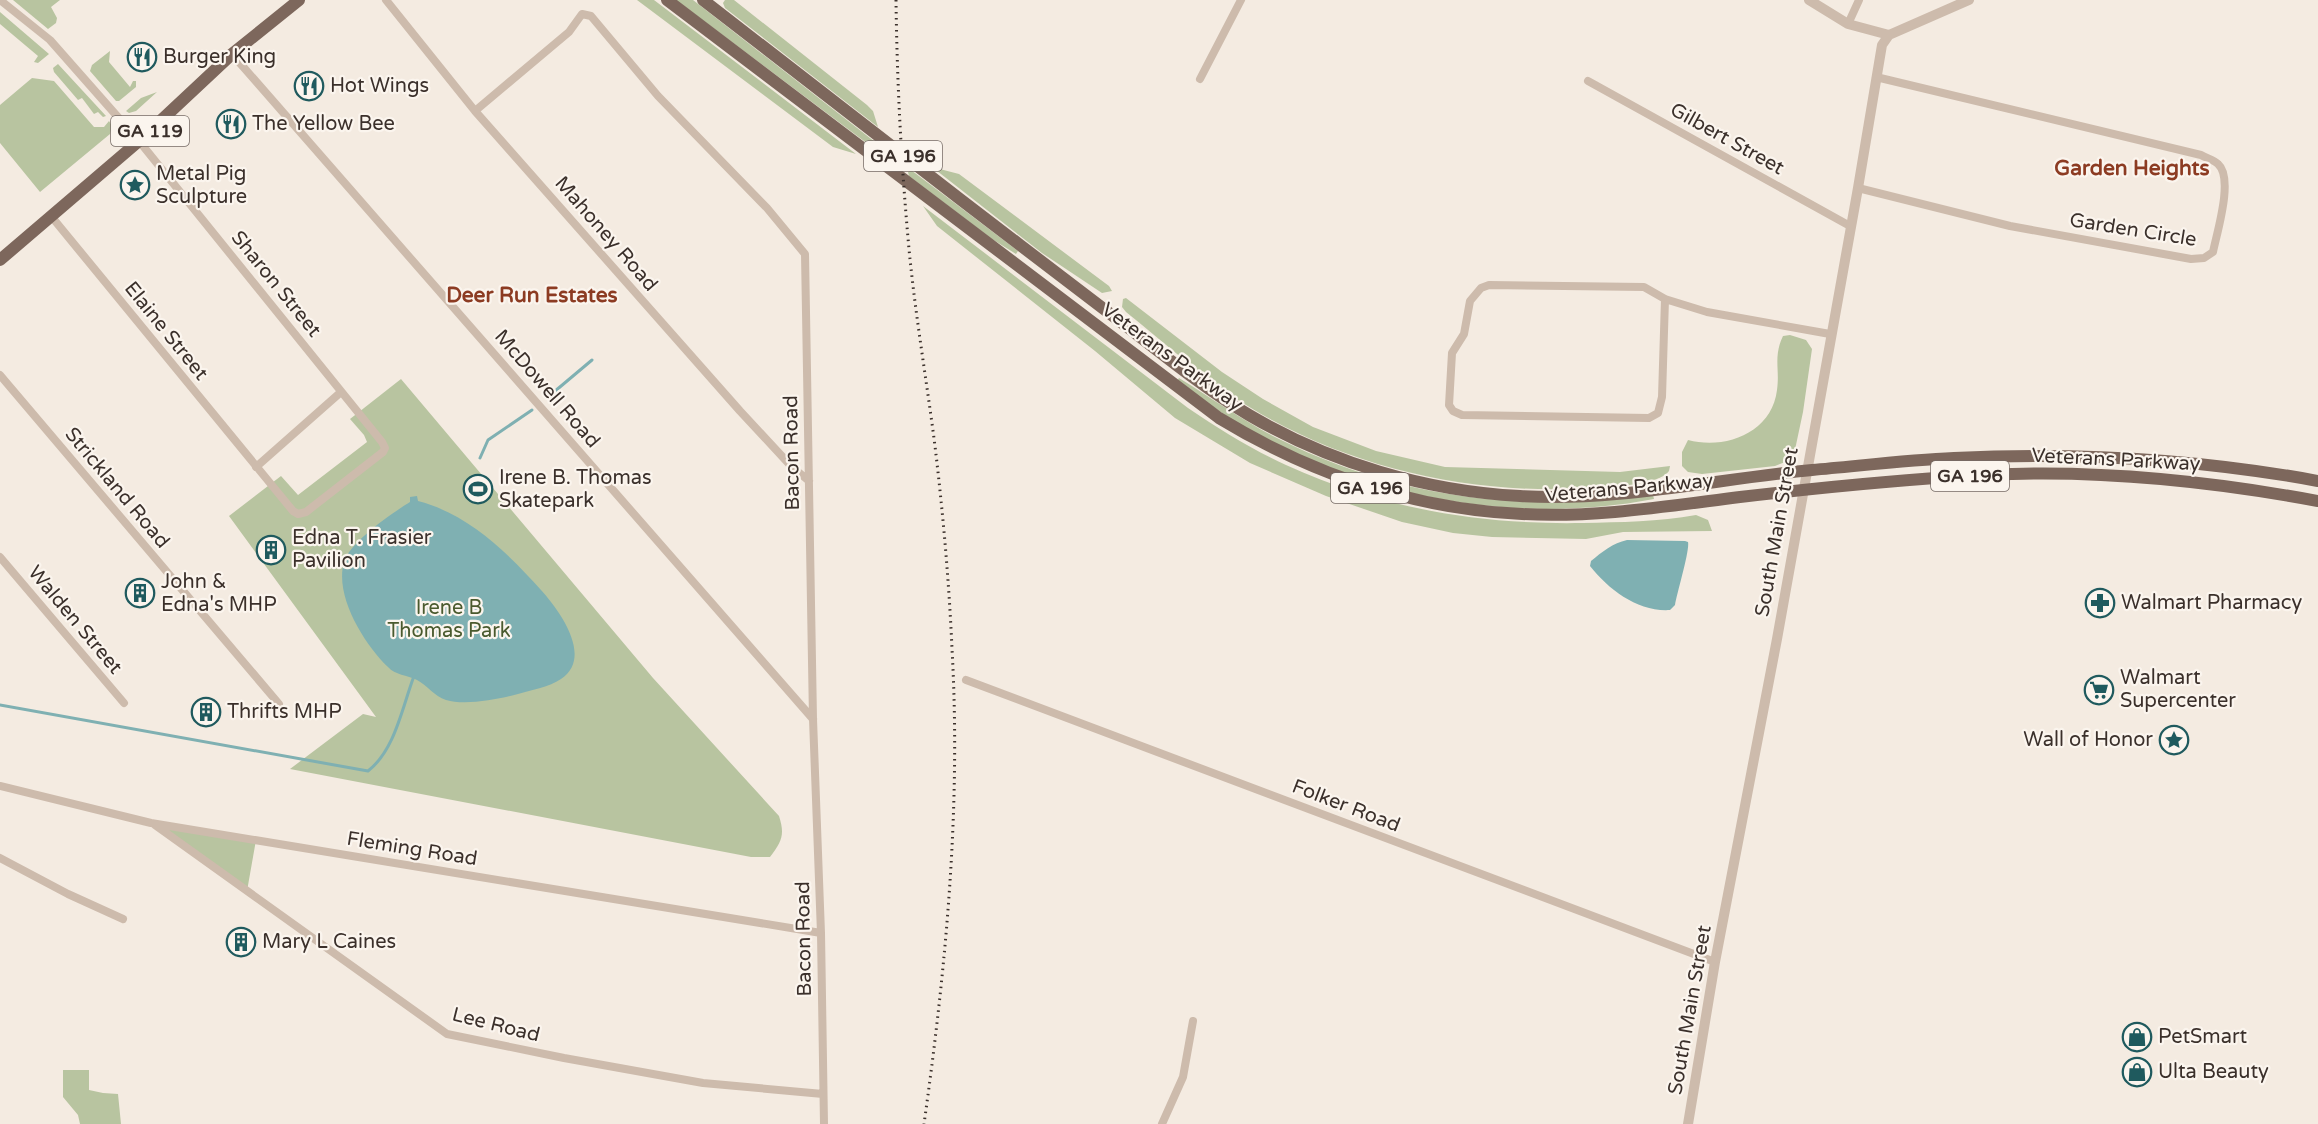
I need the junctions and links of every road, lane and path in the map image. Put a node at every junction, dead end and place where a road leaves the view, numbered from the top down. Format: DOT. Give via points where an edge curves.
graph roads {
  1 [pos="0,0"];
  2 [pos="299,0"];
  3 [pos="386,0"];
  4 [pos="667,0"];
  5 [pos="703,0"];
  6 [pos="1241,0"];
  7 [pos="1809,0"];
  8 [pos="1859,0"];
  9 [pos="1969,0"];
  10 [pos="1848,24"];
  11 [pos="1889,35"];
  12 [pos="232,54"];
  13 [pos="1876,77"];
  14 [pos="1200,79"];
  15 [pos="1588,81"];
  16 [pos="475,111"];
  17 [pos="139,141"];
  18 [pos="1858,188"];
  19 [pos="51,216"];
  20 [pos="1850,226"];
  21 [pos="0,260"];
  22 [pos="1665,299"];
  23 [pos="1830,334"];
  24 [pos="0,375"];
  25 [pos="341,392"];
  26 [pos="256,467"];
  27 [pos="1806,470"];
  28 [pos="809,481"];
  29 [pos="2318,481"];
  30 [pos="1803,489"];
  31 [pos="2318,501"];
  32 [pos="0,557"];
  33 [pos="966,680"];
  34 [pos="124,703"];
  35 [pos="279,704"];
  36 [pos="813,719"];
  37 [pos="0,786"];
  38 [pos="151,823"];
  39 [pos="0,858"];
  40 [pos="123,919"];
  41 [pos="821,933"];
  42 [pos="1715,962"];
  43 [pos="1193,1021"];
  44 [pos="823,1094"];
  45 [pos="824,1124"];
  46 [pos="1162,1124"];
  47 [pos="1688,1124"];
  1 -- 17 [label="street, Sharon Street" via="50,40"];
  2 -- 12 [label="main road, GA 119"];
  3 -- 16 [label="street, Mahoney Road"];
  4 -- 30 [label="main road, Veterans Parkway / GA 196" via="1182,392 1245,433 1298,460 1411,499 1520,514 1625,512"];
  5 -- 27 [label="main road, Veterans Parkway / GA 196" via="1171,361 1229,402 1314,447 1416,481 1521,496 1623,493"];
  6 -- 14 [label="street"];
  7 -- 10 [label="street"];
  8 -- 10 [label="street"];
  9 -- 11 [label="street"];
  10 -- 11 [label="street"];
  11 -- 13 [label="street, South Main Street" via="1882,45"];
  12 -- 17 [label="main road, GA 119"];
  12 -- 36 [label="street, McDowell Road"];
  13 -- 18 [label="street, South Main Street"];
  13 -- 18 [label="street, Garden Circle" via="2201,155 2219,164 2226,179 2222,206 2212,252 2204,258 2191,259 2010,226"];
  15 -- 20 [label="street, Gilbert Street"];
  16 -- 28 [label="street, Mahoney Road" via="740,411"];
  16 -- 28 [label="street, Bacon Road" via="569,32 582,14 591,16 658,96 767,208 805,254"];
  17 -- 19 [label="main road, GA 119"];
  17 -- 25 [label="street, Sharon Street"];
  18 -- 20 [label="street, South Main Street"];
  19 -- 21 [label="main road, GA 119"];
  19 -- 26 [label="street, Elaine Street"];
  20 -- 23 [label="street, South Main Street"];
  22 -- 22 [label="street" via="1644,287 1481,288 1470,301 1464,334 1452,353 1449,405 1462,415 1649,418 1658,413 1662,397"];
  22 -- 23 [label="street" via="1707,312"];
  23 -- 27 [label="street, South Main Street"];
  24 -- 35 [label="street, Strickland Road"];
  25 -- 26 [label="street"];
  25 -- 26 [label="street, Sharon Street" via="382,442 383,452 303,514 289,508"];
  27 -- 29 [label="main road, Veterans Parkway / GA 196" via="1953,458 2088,457 2239,469"];
  27 -- 30 [label="street, South Main Street"];
  28 -- 36 [label="street, Bacon Road"];
  30 -- 31 [label="main road, Veterans Parkway / GA 196" via="1972,476 2053,475 2158,478"];
  30 -- 42 [label="street, South Main Street"];
  32 -- 34 [label="street, Walden Street"];
  33 -- 42 [label="street, Folker Road"];
  36 -- 41 [label="street, Bacon Road"];
  37 -- 38 [label="street, Fleming Road"];
  38 -- 41 [label="street, Fleming Road"];
  38 -- 44 [label="street, Lee Road" via="447,1034 703,1083"];
  39 -- 40 [label="street"];
  41 -- 44 [label="street, Bacon Road"];
  42 -- 47 [label="street, South Main Street"];
  43 -- 46 [label="street" via="1183,1077"];
  44 -- 45 [label="street, Bacon Road"];
}
